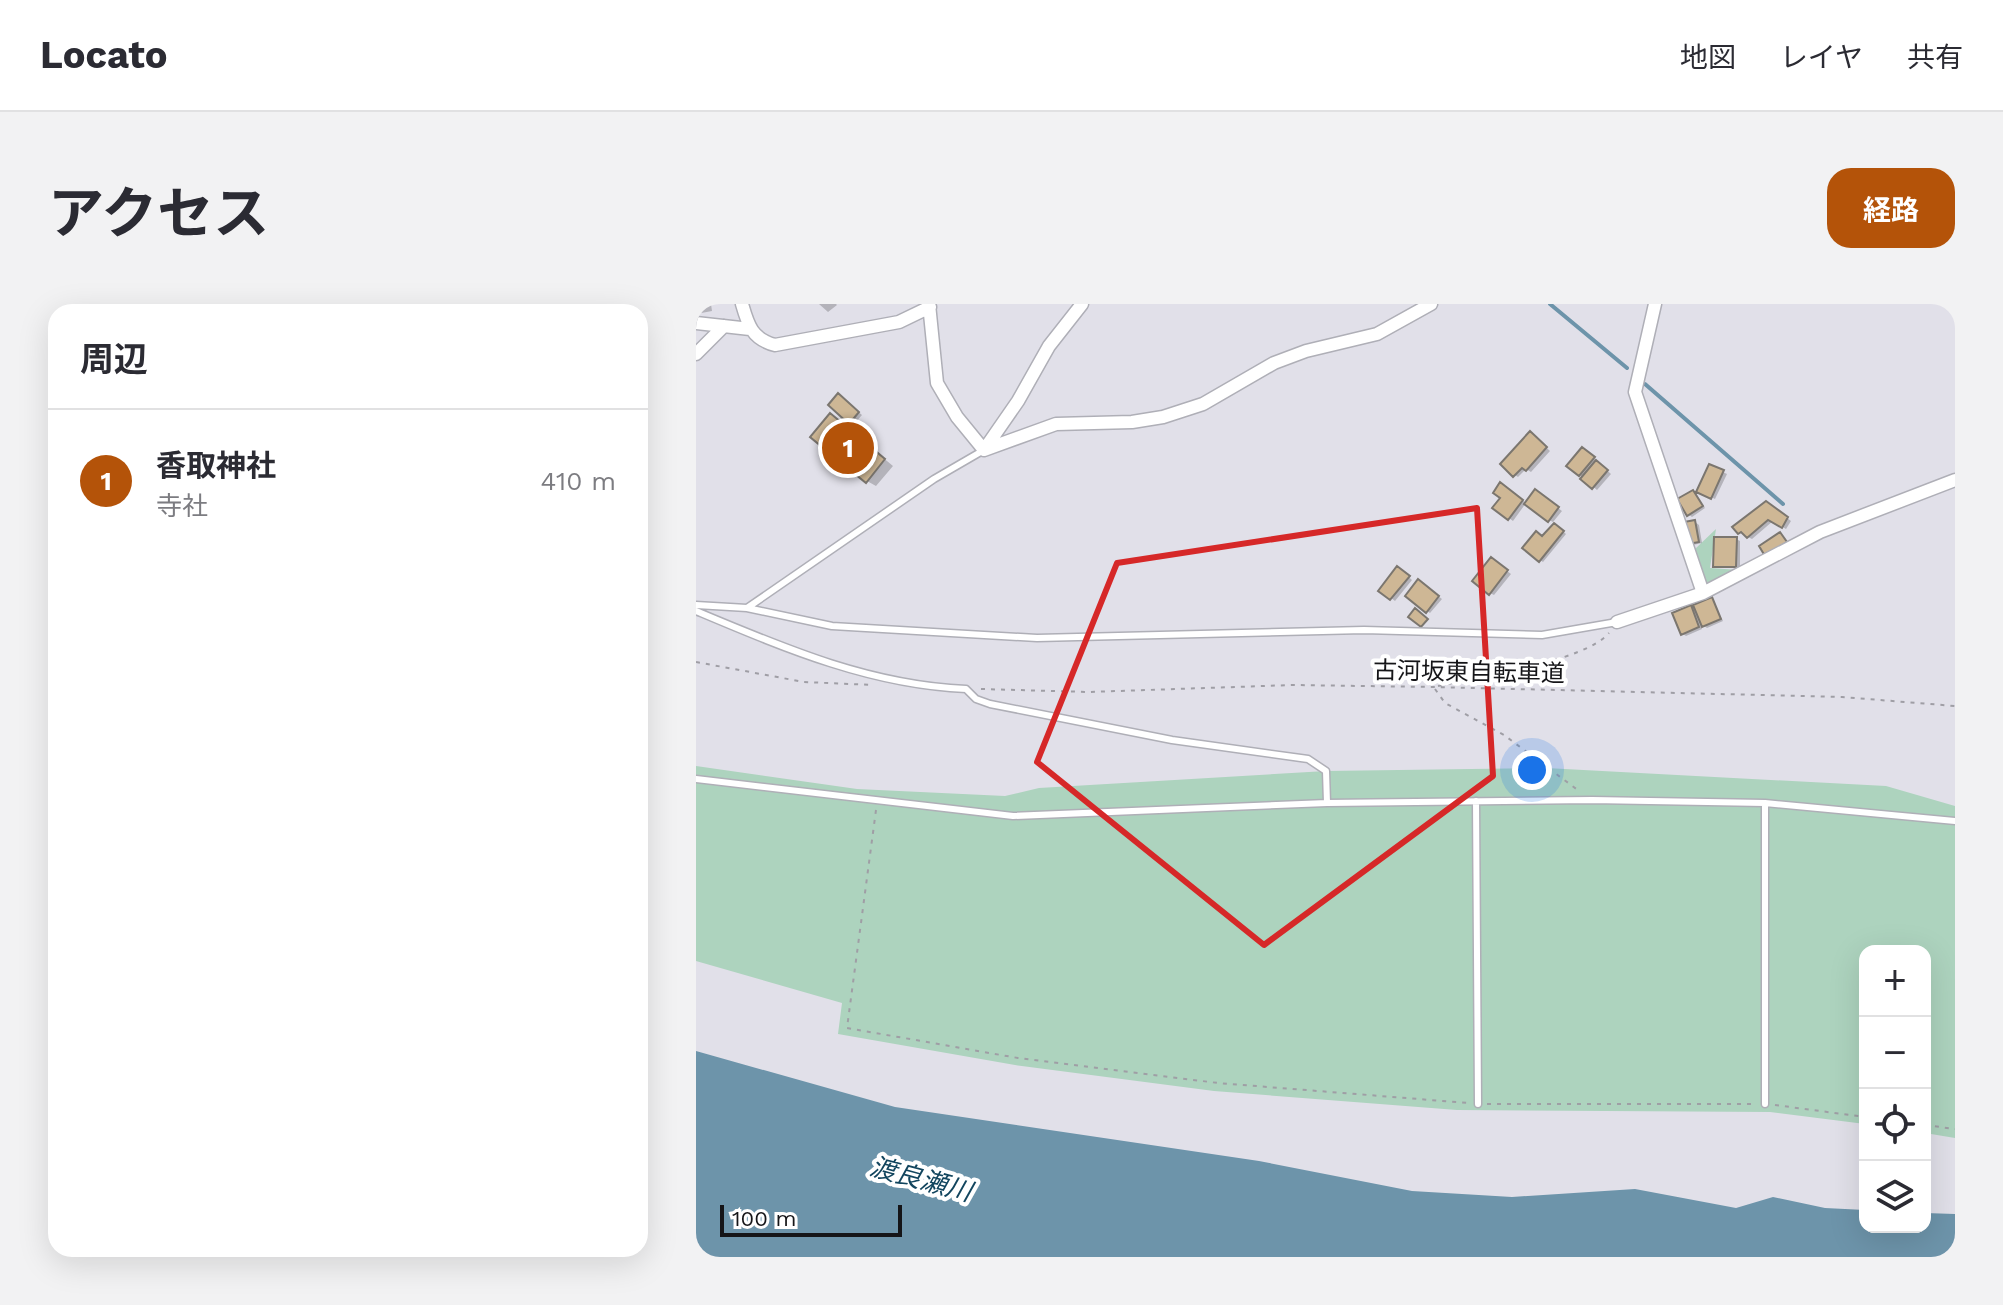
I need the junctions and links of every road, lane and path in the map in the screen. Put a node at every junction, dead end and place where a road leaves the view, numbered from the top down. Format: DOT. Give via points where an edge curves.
graph roads {
  1 [pos="742,304"];
  2 [pos="1082,304"];
  3 [pos="1431,304"];
  4 [pos="1655,304"];
  5 [pos="929,305"];
  6 [pos="696,323"];
  7 [pos="724,326"];
  8 [pos="750,329"];
  9 [pos="696,354"];
  10 [pos="984,450"];
  11 [pos="1955,480"];
  12 [pos="1703,593"];
  13 [pos="696,605"];
  14 [pos="747,608"];
  15 [pos="696,611"];
  16 [pos="1617,622"];
  17 [pos="696,662"];
  18 [pos="882,686"];
  19 [pos="1434,687"];
  20 [pos="982,689"];
  21 [pos="1955,706"];
  22 [pos="696,779"];
  23 [pos="1592,800"];
  24 [pos="877,801"];
  25 [pos="1476,801"];
  26 [pos="1327,803"];
  27 [pos="1765,803"];
  28 [pos="1955,821"];
  29 [pos="1478,1104"];
  30 [pos="1765,1104"];
  31 [pos="1859,1116"];
  32 [pos="1931,1126"];
  33 [pos="1955,1129"];
  1 -- 8 [label="street"];
  2 -- 10 [label="street"];
  3 -- 10 [label="street" via="1377,334 1274,363 1190,409 1132,422 1056,424"];
  4 -- 12 [label="street" via="1635,392"];
  5 -- 8 [label="street" via="899,322 775,345"];
  5 -- 10 [label="street" via="937,383"];
  6 -- 7 [label="street"];
  7 -- 8 [label="street"];
  7 -- 9 [label="street"];
  10 -- 14 [label="lane"];
  11 -- 12 [label="street" via="1820,532"];
  12 -- 16 [label="street"];
  13 -- 14 [label="lane"];
  14 -- 16 [label="lane" via="832,626 1037,638 1364,630 1542,635"];
  15 -- 26 [label="lane" via="837,666 917,687 966,689 990,704 1097,726 1308,759 1326,771"];
  16 -- 19 [label="path" via="1604,639 1587,648 1506,673"];
  17 -- 18 [label="path" via="804,682"];
  19 -- 20 [label="path, 古河坂東自転車道"];
  19 -- 21 [label="path, 古河坂東自転車道" via="1732,693"];
  19 -- 23 [label="path" via="1445,703 1504,735"];
  22 -- 24 [label="lane"];
  23 -- 25 [label="lane"];
  23 -- 27 [label="lane"];
  24 -- 26 [label="lane" via="1013,816"];
  24 -- 29 [label="path" via="847,1028 1018,1058 1187,1079"];
  25 -- 26 [label="lane"];
  25 -- 29 [label="lane"];
  27 -- 28 [label="lane"];
  27 -- 30 [label="lane"];
  29 -- 30 [label="path"];
  30 -- 31 [label="path"];
  32 -- 33 [label="path"];
}
